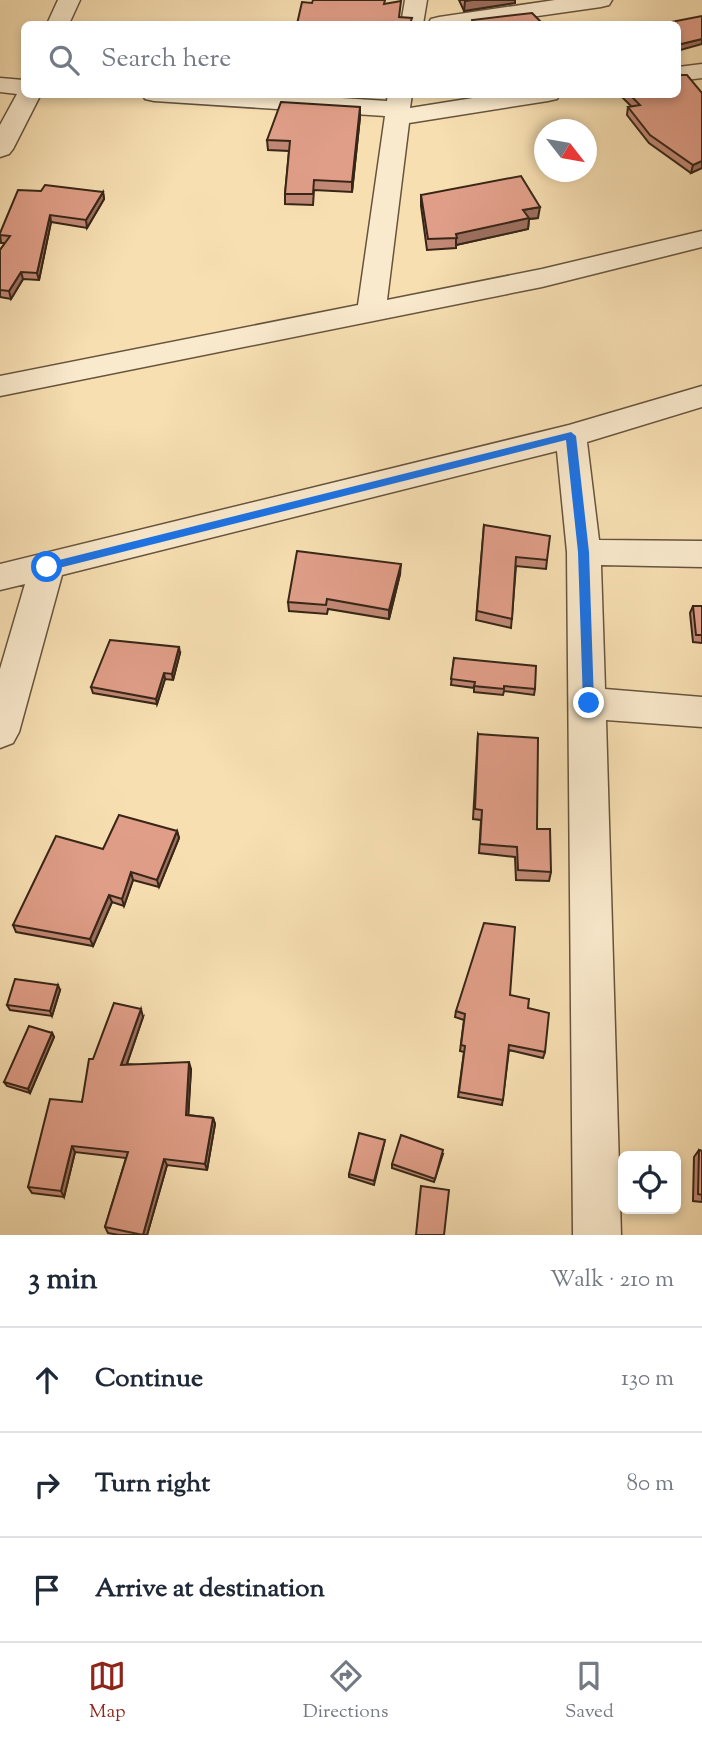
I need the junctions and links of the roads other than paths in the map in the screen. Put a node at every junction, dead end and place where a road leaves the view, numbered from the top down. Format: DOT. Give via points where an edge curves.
graph roads {
  1 [pos="69,0"];
  2 [pos="416,0"];
  3 [pos="601,0"];
  4 [pos="59,21"];
  5 [pos="412,21"];
  6 [pos="459,21"];
  7 [pos="702,71"];
  8 [pos="681,74"];
  9 [pos="0,85"];
  10 [pos="21,87"];
  11 [pos="27,98"];
  12 [pos="229,98"];
  13 [pos="502,98"];
  14 [pos="398,107"];
  15 [pos="0,149"];
  16 [pos="702,239"];
  17 [pos="371,312"];
  18 [pos="0,386"];
  19 [pos="702,396"];
  20 [pos="571,436"];
  21 [pos="584,552"];
  22 [pos="702,554"];
  23 [pos="47,567"];
  24 [pos="0,577"];
  25 [pos="589,703"];
  26 [pos="702,712"];
  27 [pos="0,732"];
  28 [pos="597,1235"];
  1 -- 4 [label="street"];
  2 -- 5 [label="street"];
  3 -- 6 [label="street"];
  7 -- 8 [label="street"];
  9 -- 10 [label="street"];
  11 -- 15 [label="street"];
  12 -- 14 [label="street"];
  13 -- 14 [label="street"];
  14 -- 17 [label="street"];
  16 -- 17 [label="street" via="542,278"];
  17 -- 18 [label="street"];
  19 -- 20 [label="street"];
  20 -- 21 [label="street"];
  20 -- 23 [label="street"];
  21 -- 22 [label="street"];
  21 -- 25 [label="street"];
  23 -- 24 [label="street"];
  23 -- 27 [label="street"];
  25 -- 26 [label="street"];
  25 -- 28 [label="street"];
}
